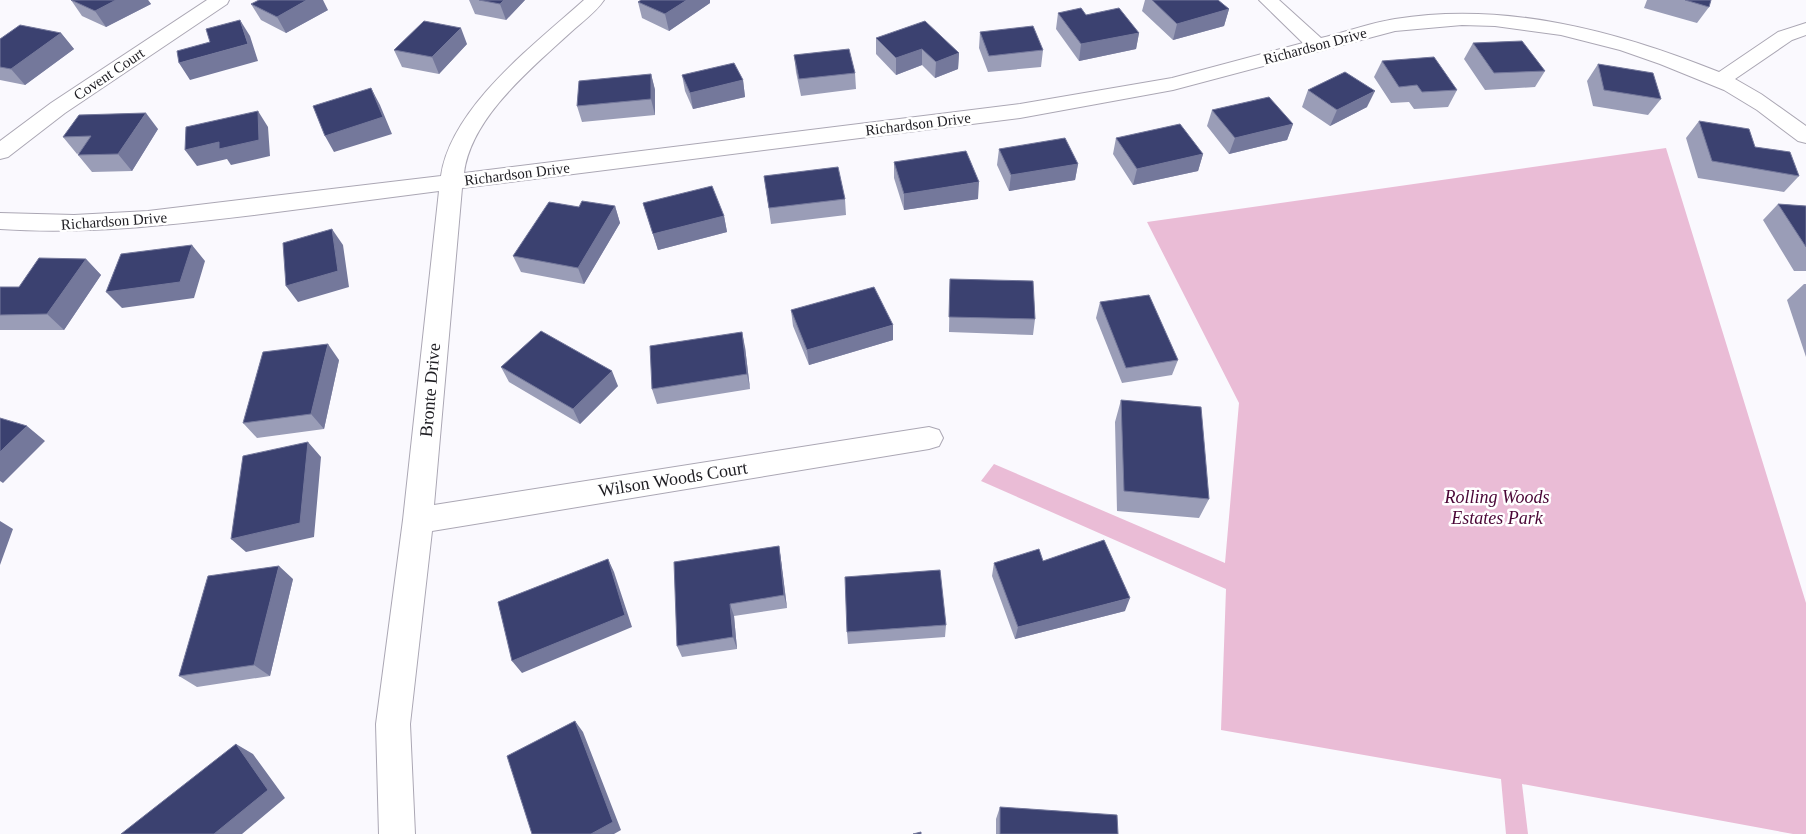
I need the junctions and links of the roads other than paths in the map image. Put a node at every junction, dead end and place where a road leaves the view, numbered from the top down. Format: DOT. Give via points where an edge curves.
graph roads {
  1 [pos="220,0"];
  2 [pos="595,0"];
  3 [pos="1268,0"];
  4 [pos="1806,28"];
  5 [pos="1317,45"];
  6 [pos="1721,80"];
  7 [pos="1806,136"];
  8 [pos="0,152"];
  9 [pos="453,182"];
  10 [pos="0,221"];
  11 [pos="928,438"];
  12 [pos="418,520"];
  13 [pos="397,834"];
  1 -- 8 [label="street, Covent Court" via="58,108"];
  2 -- 9 [label="street, Bronte Drive" via="520,68 486,106 467,131 454,165"];
  3 -- 5 [label="street"];
  4 -- 6 [label="street" via="1785,36"];
  5 -- 6 [label="street, Richardson Drive" via="1421,20 1504,20 1598,37"];
  5 -- 9 [label="street, Richardson Drive" via="1173,84 1020,111"];
  6 -- 7 [label="street, Richardson Drive" via="1761,103"];
  9 -- 10 [label="street, Richardson Drive" via="110,223"];
  9 -- 12 [label="street, Bronte Drive"];
  11 -- 12 [label="street, Wilson Woods Court"];
  12 -- 13 [label="street, Bronte Drive" via="393,724"];
}
